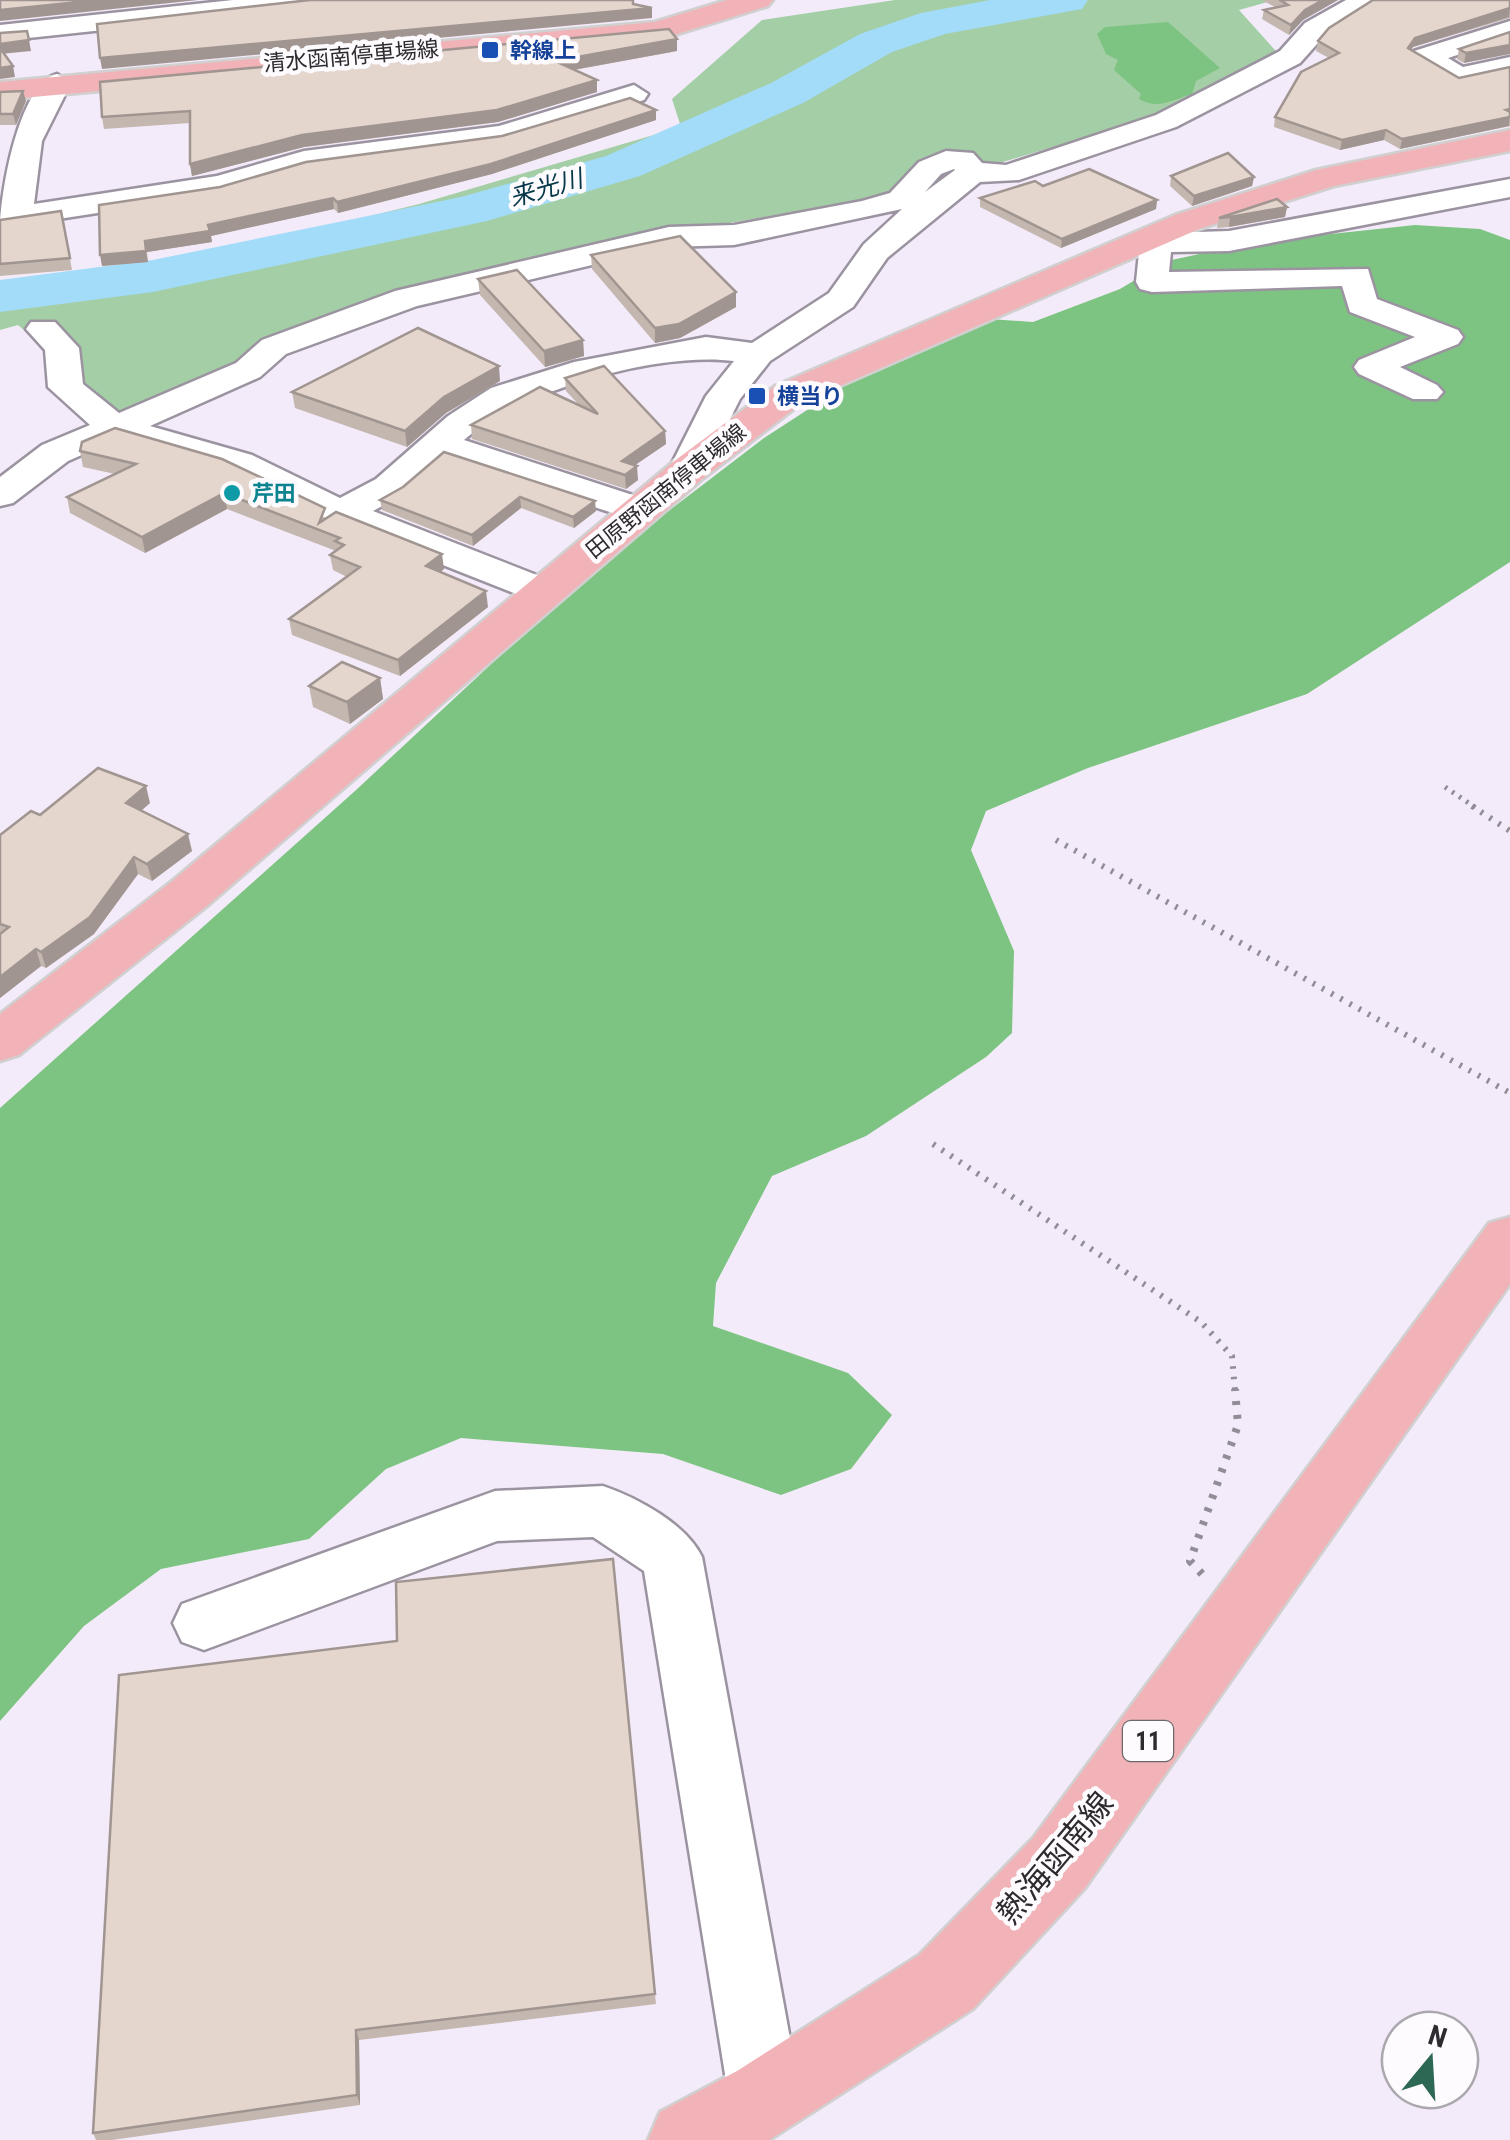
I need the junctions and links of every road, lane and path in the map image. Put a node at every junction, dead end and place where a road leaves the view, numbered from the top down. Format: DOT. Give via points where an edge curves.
graph roads {
  1 [pos="309,0"];
  2 [pos="758,0"];
  3 [pos="1366,0"];
  4 [pos="1510,29"];
  5 [pos="0,33"];
  6 [pos="77,59"];
  7 [pos="1510,65"];
  8 [pos="0,91"];
  9 [pos="634,94"];
  10 [pos="1510,140"];
  11 [pos="973,172"];
  12 [pos="1510,188"];
  13 [pos="8,217"];
  14 [pos="1144,244"];
  15 [pos="43,329"];
  16 [pos="758,354"];
  17 [pos="1425,392"];
  18 [pos="112,426"];
  19 [pos="439,444"];
  20 [pos="687,472"];
  21 [pos="0,495"];
  22 [pos="642,510"];
  23 [pos="342,512"];
  24 [pos="543,591"];
  25 [pos="1444,786"];
  26 [pos="1510,831"];
  27 [pos="1056,840"];
  28 [pos="0,1042"];
  29 [pos="1510,1092"];
  30 [pos="933,1144"];
  31 [pos="1510,1239"];
  32 [pos="1240,1613"];
  33 [pos="204,1623"];
  34 [pos="765,2098"];
  35 [pos="688,2140"];
  1 -- 6 [label="street"];
  2 -- 6 [label="main road, 清水函南停車場線" via="658,31"];
  3 -- 11 [label="street" via="1315,29 1290,57 1166,120 1008,174"];
  4 -- 7 [label="street" via="1424,57 1459,76"];
  5 -- 6 [label="street"];
  6 -- 8 [label="main road, 清水函南停車場線"];
  6 -- 13 [label="street" via="27,140"];
  9 -- 13 [label="street" via="502,134 304,160 221,185"];
  10 -- 14 [label="main road, 田原野函南停車場線" via="1328,177"];
  11 -- 16 [label="street" via="875,252 841,300"];
  11 -- 18 [label="street" via="962,160 946,160 900,200 866,210 734,235 669,236 407,298 274,347 248,370"];
  12 -- 14 [label="street" via="1229,240"];
  14 -- 17 [label="street" via="1152,282 1356,276 1362,305 1446,337 1371,367"];
  14 -- 20 [label="main road, 田原野函南停車場線" via="789,394"];
  15 -- 18 [label="street" via="62,348 66,387"];
  16 -- 19 [label="street" via="706,346 574,372 504,396"];
  16 -- 20 [label="street" via="724,396"];
  18 -- 21 [label="street" via="55,453"];
  18 -- 23 [label="street" via="239,463"];
  19 -- 22 [label="street"];
  19 -- 23 [label="street" via="390,486"];
  20 -- 22 [label="main road, 田原野函南停車場線"];
  22 -- 24 [label="main road, 田原野函南停車場線"];
  23 -- 24 [label="street"];
  24 -- 28 [label="main road, 田原野函南停車場線" via="189,894"];
  25 -- 26 [label="path"];
  27 -- 29 [label="path"];
  30 -- 32 [label="path" via="1200,1322 1232,1356 1238,1425 1190,1561"];
  31 -- 32 [label="main road, 熱海函南線 / 11"];
  32 -- 34 [label="main road, 熱海函南線 / 11" via="1060,1864 946,1982"];
  33 -- 34 [label="street" via="495,1516 604,1510 672,1557"];
  34 -- 35 [label="main road, 熱海函南線 / 11"];
}
